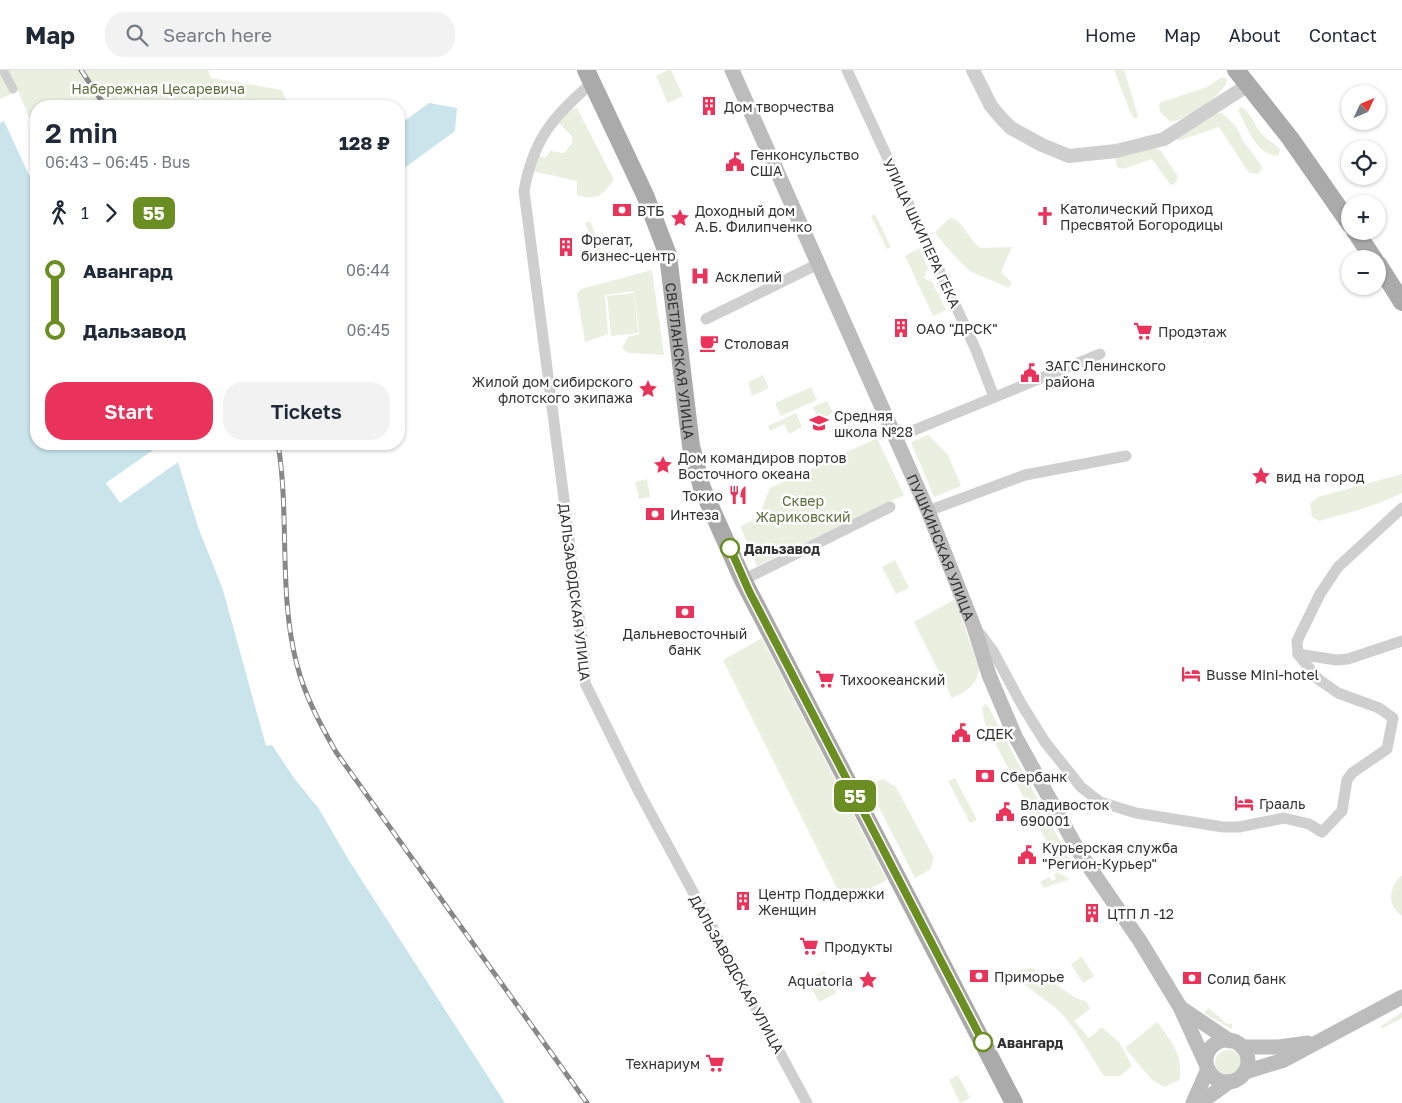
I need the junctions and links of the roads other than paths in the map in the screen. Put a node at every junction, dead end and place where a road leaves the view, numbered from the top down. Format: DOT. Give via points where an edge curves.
graph roads {
  1 [pos="3,70"];
  2 [pos="732,70"];
  3 [pos="847,70"];
  4 [pos="973,70"];
  5 [pos="1236,70"];
  6 [pos="589,76"];
  7 [pos="1248,86"];
  8 [pos="12,89"];
  9 [pos="1341,211"];
  10 [pos="818,264"];
  11 [pos="1386,277"];
  12 [pos="1402,302"];
  13 [pos="706,319"];
  14 [pos="1100,354"];
  15 [pos="994,397"];
  16 [pos="895,438"];
  17 [pos="1126,456"];
  18 [pos="890,507"];
  19 [pos="1402,508"];
  20 [pos="928,511"];
  21 [pos="744,580"];
  22 [pos="974,627"];
  23 [pos="1402,641"];
  24 [pos="1298,654"];
  25 [pos="1402,997"];
  26 [pos="1180,1008"];
  27 [pos="1319,1041"];
  28 [pos="1236,1044"];
  29 [pos="1207,1066"];
  30 [pos="1245,1072"];
  31 [pos="1229,1082"];
  32 [pos="807,1103"];
  33 [pos="1014,1103"];
  34 [pos="1193,1103"];
  35 [pos="1200,1103"];
  1 -- 8 [label="street"];
  2 -- 10 [label="main road, ПУШКИНСКАЯ УЛИЦА"];
  3 -- 15 [label="street, УЛИЦА ШКИПЕРА ГЕКА" via="976,350"];
  4 -- 7 [label="street" via="1002,120 1042,145 1069,156 1116,151 1164,139"];
  5 -- 7 [label="main road"];
  6 -- 21 [label="main road, СВЕТЛАНСКАЯ УЛИЦА" via="645,195 668,255 692,446 704,493"];
  6 -- 32 [label="street, ДАЛЬЗАВОДСКАЯ УЛИЦА" via="536,147 528,165 524,192 585,683 638,792"];
  7 -- 9 [label="main road" via="1285,131"];
  10 -- 13 [label="street"];
  10 -- 16 [label="main road, ПУШКИНСКАЯ УЛИЦА"];
  11 -- 12 [label="main road"];
  14 -- 15 [label="street"];
  15 -- 16 [label="street"];
  16 -- 20 [label="main road, ПУШКИНСКАЯ УЛИЦА"];
  17 -- 20 [label="street" via="1025,475"];
  18 -- 21 [label="street"];
  19 -- 24 [label="street" via="1338,567 1298,637"];
  20 -- 22 [label="main road, ПУШКИНСКАЯ УЛИЦА"];
  21 -- 33 [label="main road, СВЕТЛАНСКАЯ УЛИЦА"];
  22 -- 24 [label="street" via="993,651 1045,742 1081,787 1100,802 1136,813 1223,827 1284,818 1309,824 1322,832 1342,812 1347,780 1387,748 1392,718 1379,708 1328,686 1306,667"];
  22 -- 26 [label="main road, ПУШКИНСКАЯ УЛИЦА" via="1015,736 1046,795"];
  23 -- 24 [label="street" via="1348,659"];
  25 -- 27 [label="main road"];
  26 -- 28 [label="main road, ПУШКИНСКАЯ УЛИЦА"];
  26 -- 29 [label="main road, ПУШКИНСКАЯ УЛИЦА"];
  27 -- 28 [label="main road" via="1279,1047"];
  27 -- 30 [label="main road" via="1284,1060"];
  28 -- 29 [label="main road" via="1220,1041 1212,1046 1207,1054"];
  28 -- 30 [label="main road" via="1247,1054"];
  29 -- 31 [label="main road" via="1216,1079"];
  29 -- 34 [label="main road"];
  30 -- 31 [label="main road"];
  31 -- 35 [label="main road"];
}
